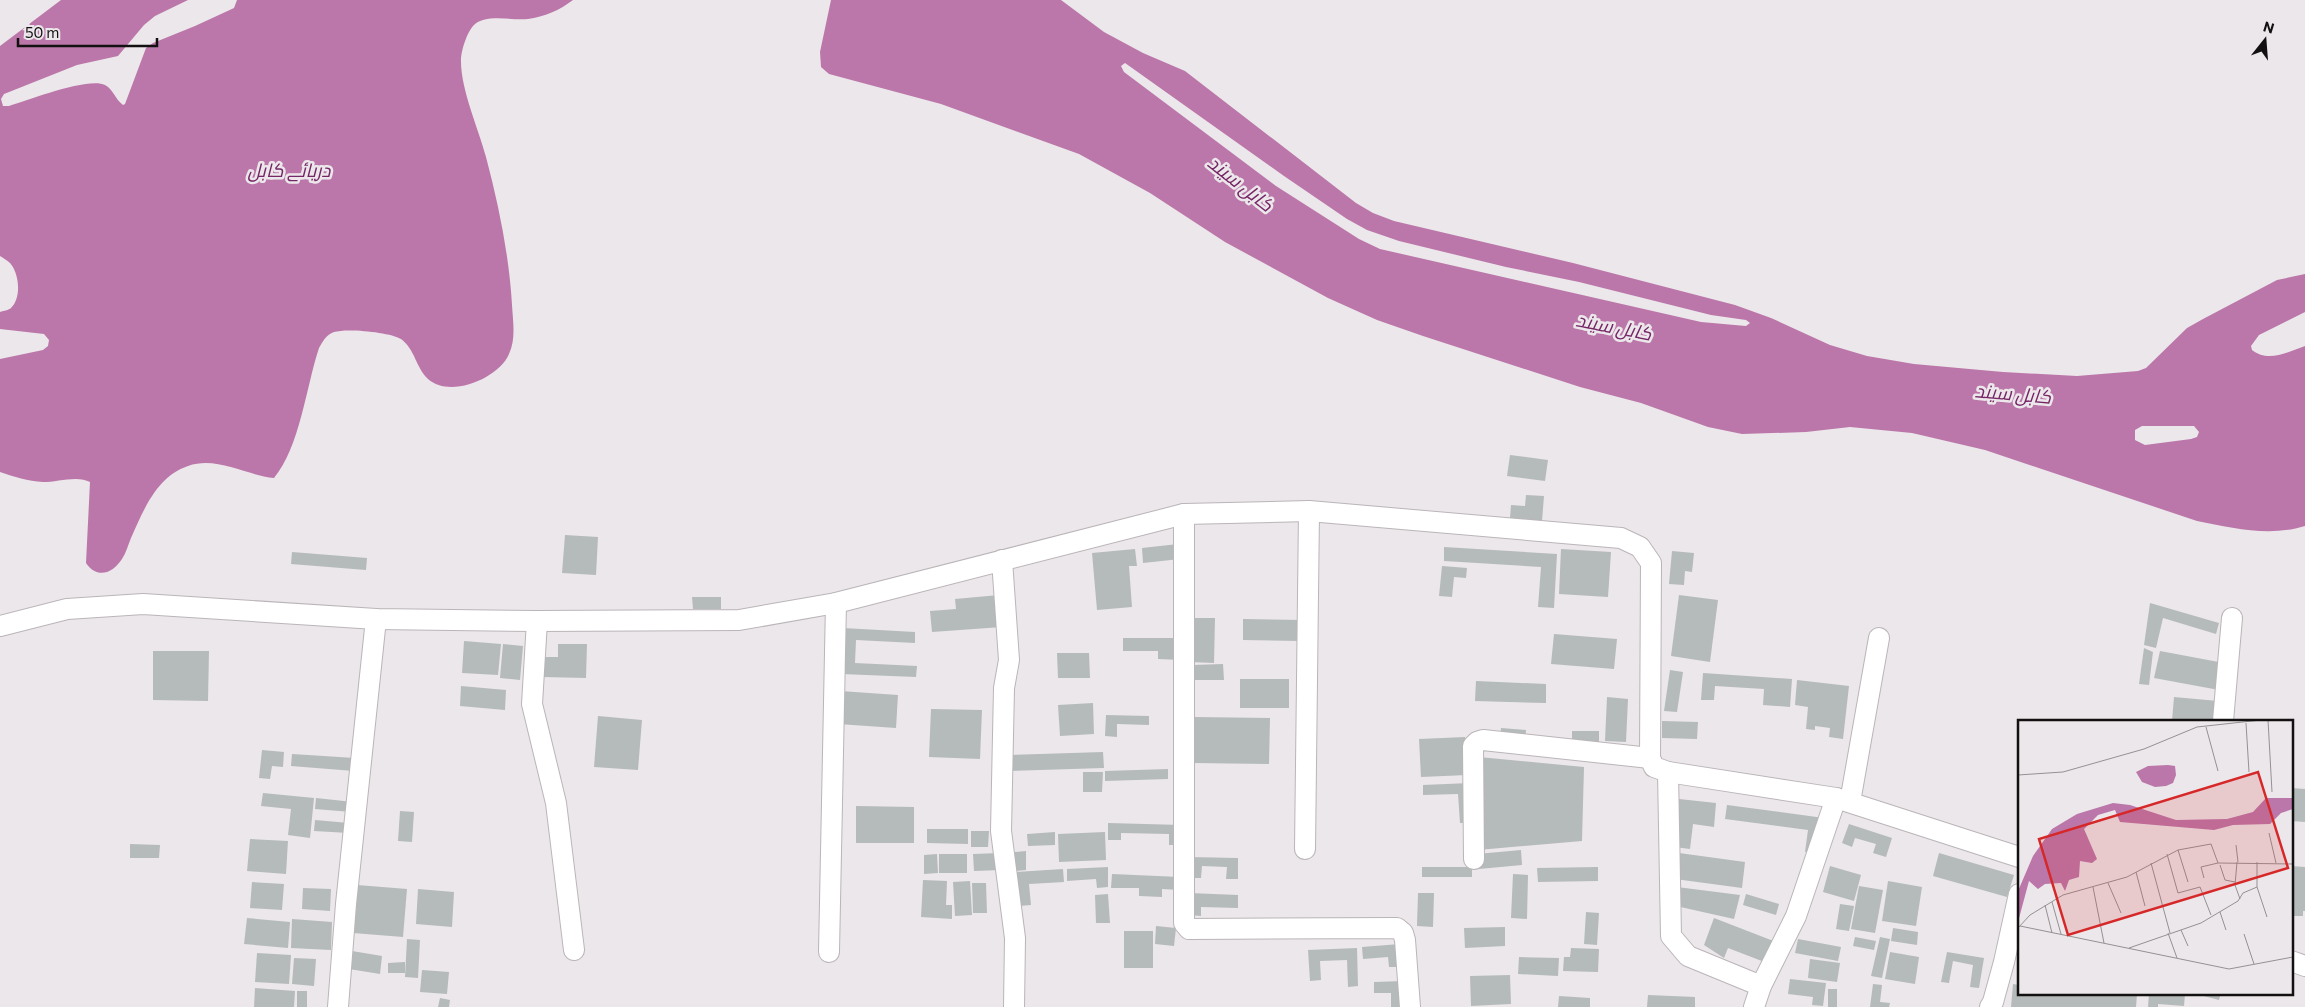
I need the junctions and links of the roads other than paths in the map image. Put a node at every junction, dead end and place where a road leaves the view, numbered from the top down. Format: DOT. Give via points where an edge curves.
graph roads {
  1 [pos="1309,511"];
  2 [pos="1184,514"];
  3 [pos="1002,560"];
  4 [pos="836,603"];
  5 [pos="2232,618"];
  6 [pos="376,619"];
  7 [pos="537,621"];
  8 [pos="0,626"];
  9 [pos="1879,638"];
  10 [pos="2223,720"];
  11 [pos="1650,758"];
  12 [pos="1668,772"];
  13 [pos="1843,800"];
  14 [pos="1305,849"];
  15 [pos="2018,857"];
  16 [pos="1474,859"];
  17 [pos="2018,899"];
  18 [pos="574,950"];
  19 [pos="829,952"];
  20 [pos="2292,961"];
  21 [pos="2305,966"];
  22 [pos="1761,986"];
  23 [pos="338,1007"];
  24 [pos="1014,1007"];
  25 [pos="1410,1007"];
  26 [pos="1754,1007"];
  27 [pos="1990,1007"];
  1 -- 2 [label="street"];
  1 -- 11 [label="street" via="1622,538 1640,547 1651,563"];
  1 -- 14 [label="street"];
  2 -- 3 [label="street"];
  2 -- 25 [label="street" via="1184,923 1189,929 1397,928 1406,940"];
  3 -- 4 [label="street"];
  3 -- 24 [label="street" via="1009,660 1004,688 1001,831 1015,938"];
  4 -- 7 [label="street" via="739,620"];
  4 -- 19 [label="street"];
  5 -- 10 [label="street"];
  6 -- 7 [label="street"];
  6 -- 8 [label="street" via="143,604 67,609"];
  6 -- 23 [label="street"];
  7 -- 18 [label="street" via="532,704 556,803"];
  9 -- 13 [label="street"];
  11 -- 12 [label="street" via="1654,768"];
  11 -- 16 [label="street" via="1483,740 1477,742 1473,746"];
  12 -- 13 [label="street"];
  12 -- 22 [label="street" via="1671,936 1688,956"];
  13 -- 15 [label="street"];
  13 -- 22 [label="street" via="1796,916"];
  17 -- 27 [label="street"];
  20 -- 21 [label="street"];
  22 -- 26 [label="street"];
}
